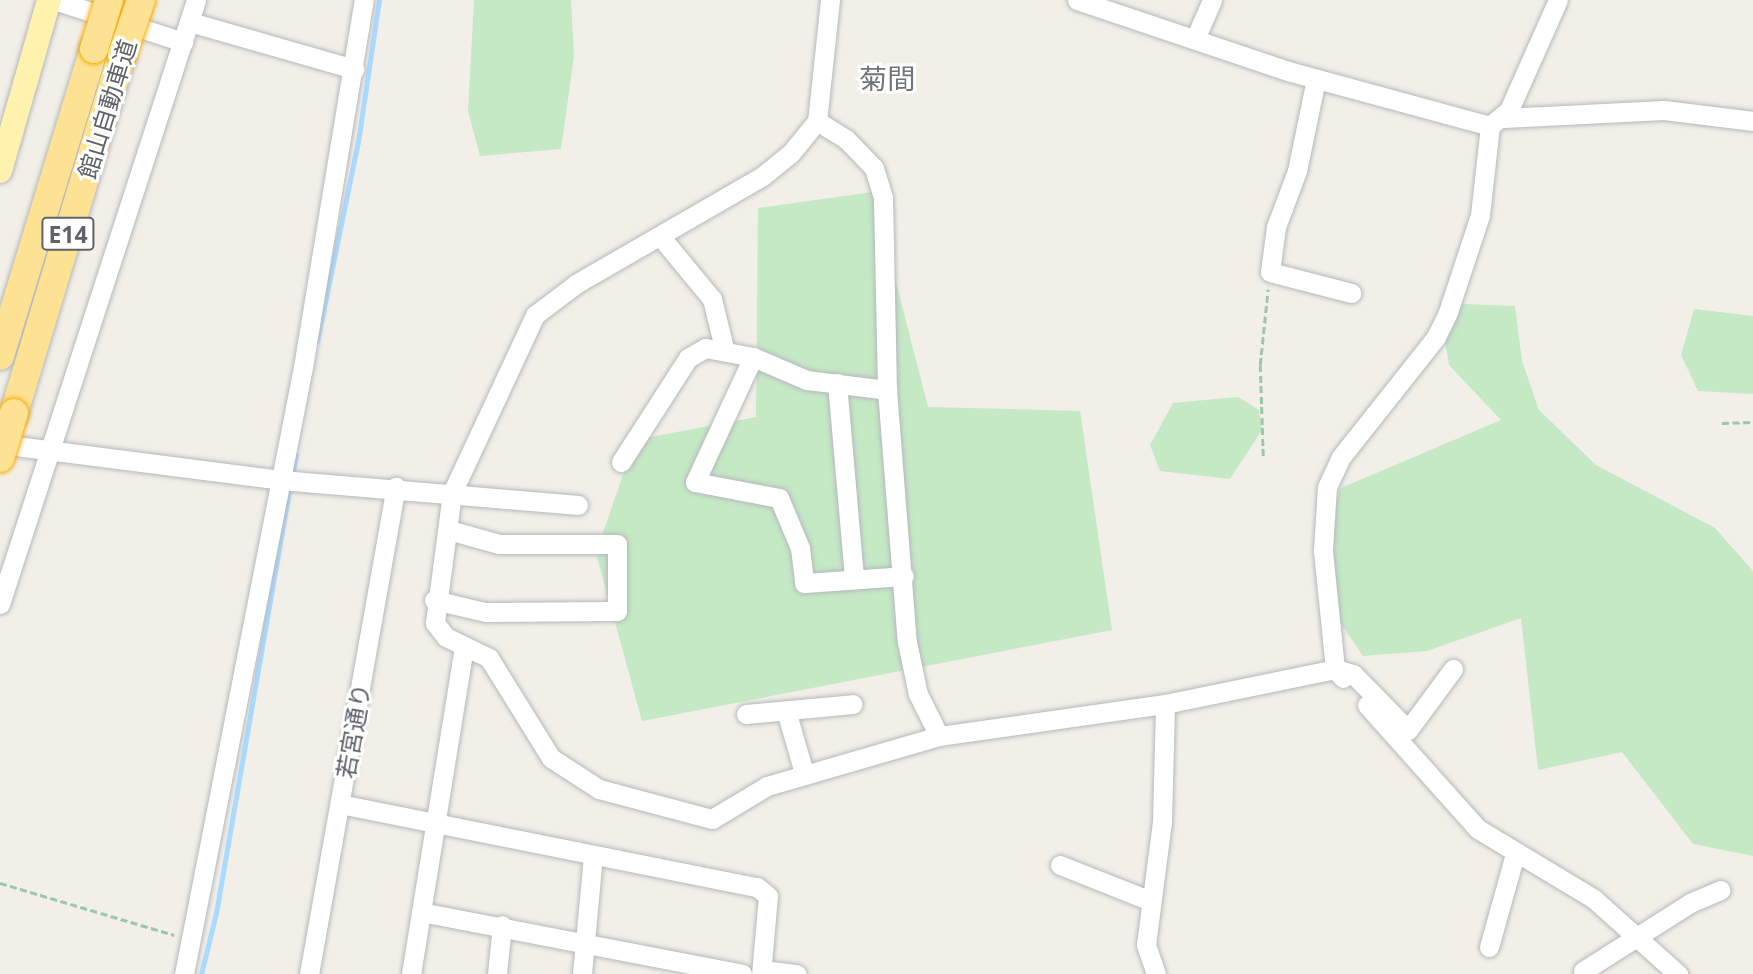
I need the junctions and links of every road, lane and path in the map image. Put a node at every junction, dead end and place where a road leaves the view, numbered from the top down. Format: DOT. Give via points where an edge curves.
graph roads {
  1 [pos="52,0"];
  2 [pos="109,0"];
  3 [pos="141,0"];
  4 [pos="196,0"];
  5 [pos="364,0"];
  6 [pos="830,0"];
  7 [pos="1212,0"];
  8 [pos="1558,0"];
  9 [pos="1087,1"];
  10 [pos="190,22"];
  11 [pos="1195,39"];
  12 [pos="183,42"];
  13 [pos="354,69"];
  14 [pos="1316,79"];
  15 [pos="817,121"];
  16 [pos="1753,121"];
  17 [pos="1497,122"];
  18 [pos="0,171"];
  19 [pos="660,236"];
  20 [pos="1270,272"];
  21 [pos="1351,293"];
  22 [pos="724,348"];
  23 [pos="0,356"];
  24 [pos="753,357"];
  25 [pos="836,383"];
  26 [pos="887,390"];
  27 [pos="1753,422"];
  28 [pos="1722,423"];
  29 [pos="0,444"];
  30 [pos="47,449"];
  31 [pos="1263,456"];
  32 [pos="0,458"];
  33 [pos="621,462"];
  34 [pos="281,480"];
  35 [pos="396,487"];
  36 [pos="452,493"];
  37 [pos="578,505"];
  38 [pos="449,530"];
  39 [pos="904,576"];
  40 [pos="854,579"];
  41 [pos="434,600"];
  42 [pos="0,604"];
  43 [pos="464,646"];
  44 [pos="1335,669"];
  45 [pos="1453,669"];
  46 [pos="853,704"];
  47 [pos="1165,704"];
  48 [pos="746,714"];
  49 [pos="787,714"];
  50 [pos="939,736"];
  51 [pos="804,773"];
  52 [pos="340,804"];
  53 [pos="435,821"];
  54 [pos="1515,854"];
  55 [pos="593,856"];
  56 [pos="1060,865"];
  57 [pos="0,883"];
  58 [pos="1720,890"];
  59 [pos="1151,901"];
  60 [pos="421,912"];
  61 [pos="502,925"];
  62 [pos="1634,938"];
  63 [pos="192,940"];
  64 [pos="585,942"];
  65 [pos="1489,947"];
  66 [pos="671,968"];
  67 [pos="1583,971"];
  68 [pos="761,972"];
  69 [pos="184,974"];
  70 [pos="309,974"];
  71 [pos="411,974"];
  72 [pos="497,974"];
  73 [pos="582,974"];
  74 [pos="742,974"];
  75 [pos="797,974"];
  76 [pos="1156,974"];
  77 [pos="1678,974"];
  1 -- 12 [label="street"];
  1 -- 18 [label="main road"];
  2 -- 23 [label="highway, 館山自動車道 / E14, bridge"];
  3 -- 32 [label="highway, 館山自動車道 / E14, bridge"];
  4 -- 10 [label="street"];
  5 -- 13 [label="street"];
  6 -- 15 [label="street"];
  7 -- 11 [label="street"];
  8 -- 17 [label="street"];
  9 -- 11 [label="street"];
  10 -- 12 [label="street"];
  10 -- 13 [label="street"];
  11 -- 14 [label="street"];
  12 -- 30 [label="street"];
  13 -- 34 [label="street"];
  14 -- 17 [label="street"];
  14 -- 20 [label="street" via="1297,171 1276,228"];
  15 -- 19 [label="street" via="791,153 761,177"];
  15 -- 26 [label="street" via="846,139 874,168 883,198"];
  16 -- 17 [label="street" via="1664,110"];
  17 -- 44 [label="street" via="1480,215 1448,312 1436,337 1341,457 1327,487 1322,550"];
  19 -- 22 [label="street" via="712,299"];
  19 -- 36 [label="street" via="576,284 535,315"];
  20 -- 21 [label="street"];
  20 -- 31 [label="path" via="1260,365"];
  22 -- 24 [label="street"];
  22 -- 33 [label="street" via="705,348 688,358"];
  24 -- 25 [label="street" via="807,380"];
  24 -- 40 [label="street" via="695,482 779,498 800,548 804,583"];
  25 -- 26 [label="street"];
  25 -- 40 [label="street"];
  26 -- 39 [label="street"];
  27 -- 28 [label="path"];
  29 -- 30 [label="street"];
  30 -- 34 [label="street"];
  30 -- 42 [label="street"];
  34 -- 35 [label="street"];
  34 -- 63 [label="street"];
  35 -- 36 [label="street"];
  35 -- 52 [label="street, 若宮通り"];
  36 -- 37 [label="street"];
  36 -- 38 [label="street"];
  38 -- 41 [label="street"];
  38 -- 41 [label="street" via="499,544 617,544 617,611 485,612"];
  39 -- 40 [label="street"];
  39 -- 50 [label="street" via="907,642 918,694"];
  41 -- 43 [label="street" via="435,623 446,637"];
  43 -- 51 [label="street" via="489,658 551,758 599,789 712,819 767,786"];
  43 -- 53 [label="street"];
  44 -- 45 [label="street" via="1353,674 1408,730"];
  44 -- 47 [label="street"];
  44 -- 54 [label="street" via="1478,829"];
  46 -- 49 [label="street"];
  47 -- 50 [label="street"];
  47 -- 59 [label="street" via="1162,821"];
  48 -- 49 [label="street"];
  49 -- 51 [label="street"];
  50 -- 51 [label="street"];
  52 -- 53 [label="street"];
  52 -- 70 [label="street, 若宮通り"];
  53 -- 55 [label="street"];
  53 -- 60 [label="street"];
  54 -- 62 [label="street" via="1594,899"];
  54 -- 65 [label="street"];
  55 -- 64 [label="street"];
  55 -- 68 [label="street" via="757,887 768,896"];
  56 -- 59 [label="street"];
  57 -- 63 [label="path"];
  58 -- 62 [label="street"];
  59 -- 76 [label="street" via="1146,945"];
  60 -- 61 [label="street"];
  60 -- 71 [label="street"];
  61 -- 64 [label="street"];
  61 -- 72 [label="street"];
  62 -- 67 [label="street"];
  62 -- 77 [label="street"];
  63 -- 69 [label="street"];
  64 -- 66 [label="street"];
  64 -- 73 [label="street"];
  66 -- 74 [label="street"];
  68 -- 75 [label="street"];
}
